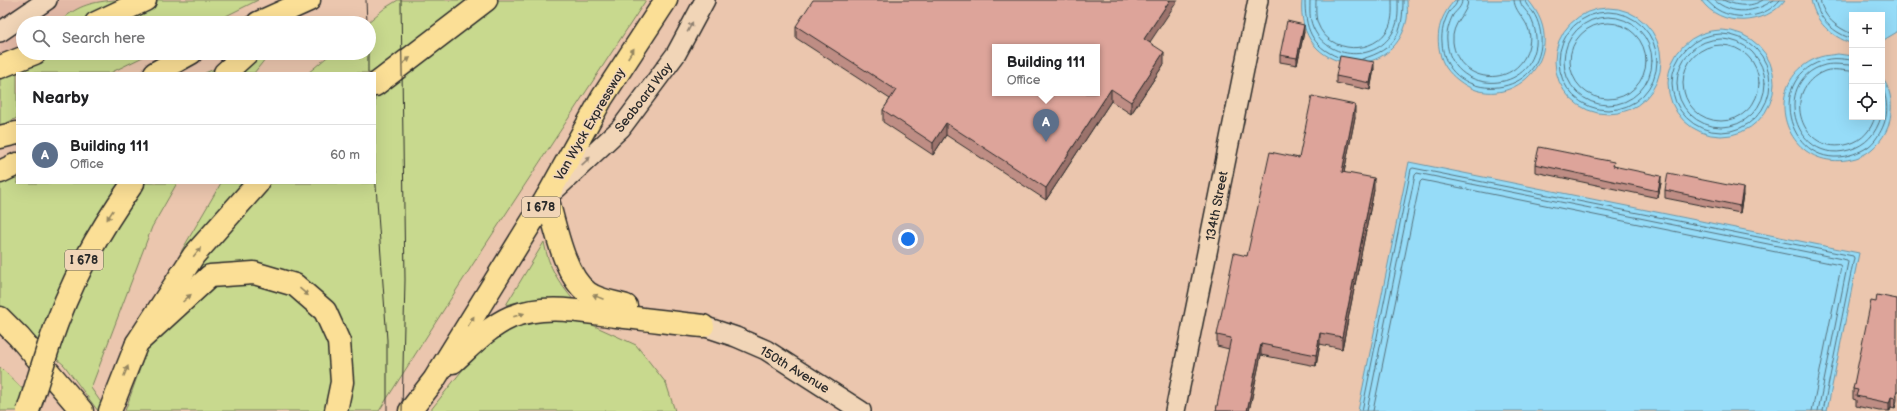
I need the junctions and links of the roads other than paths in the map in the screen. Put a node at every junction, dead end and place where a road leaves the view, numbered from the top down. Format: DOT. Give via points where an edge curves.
graph roads {
  1 [pos="145,0"];
  2 [pos="310,0"];
  3 [pos="486,0"];
  4 [pos="666,0"];
  5 [pos="705,0"];
  6 [pos="1258,0"];
  7 [pos="44,1"];
  8 [pos="23,16"];
  9 [pos="111,16"];
  10 [pos="274,16"];
  11 [pos="291,16"];
  12 [pos="16,21"];
  13 [pos="0,32"];
  14 [pos="18,60"];
  15 [pos="178,60"];
  16 [pos="239,60"];
  17 [pos="0,67"];
  18 [pos="157,72"];
  19 [pos="226,72"];
  20 [pos="376,84"];
  21 [pos="16,133"];
  22 [pos="0,137"];
  23 [pos="16,164"];
  24 [pos="0,172"];
  25 [pos="132,184"];
  26 [pos="257,184"];
  27 [pos="547,197"];
  28 [pos="0,318"];
  29 [pos="703,326"];
  30 [pos="19,337"];
  31 [pos="137,343"];
  32 [pos="55,378"];
  33 [pos="434,380"];
  34 [pos="111,407"];
  35 [pos="28,411"];
  36 [pos="62,411"];
  37 [pos="82,411"];
  38 [pos="336,411"];
  39 [pos="410,411"];
  40 [pos="418,411"];
  41 [pos="861,411"];
  42 [pos="1175,411"];
  1 -- 9 [label="highway"];
  2 -- 10 [label="highway"];
  2 -- 11 [label="highway"];
  20 -- 3 [label="highway, one-way"];
  27 -- 4 [label="highway, Van Wyck Expressway / I 678, one-way" via="602,98"];
  27 -- 5 [label="street, Seaboard Way, one-way" via="621,128 676,54"];
  6 -- 42 [label="street, 134th Street"];
  7 -- 8 [label="street"];
  12 -- 13 [label="street"];
  14 -- 17 [label="highway"];
  15 -- 18 [label="highway"];
  16 -- 19 [label="highway"];
  21 -- 22 [label="highway"];
  23 -- 24 [label="highway"];
  25 -- 35 [label="highway, I 678, one-way, bridge" via="110,215 81,264 62,306"];
  31 -- 26 [label="highway, one-way" via="194,255"];
  29 -- 27 [label="highway, one-way" via="598,298 588,293 569,269"];
  33 -- 27 [label="highway, Van Wyck Expressway / I 678, one-way"];
  28 -- 30 [label="highway"];
  33 -- 29 [label="highway, one-way" via="487,331 510,318 529,312 567,310"];
  29 -- 41 [label="street, 150th Avenue" via="766,350"];
  30 -- 32 [label="highway"];
  30 -- 36 [label="highway"];
  34 -- 31 [label="highway, one-way"];
  31 -- 38 [label="highway, one-way" via="210,276 254,273 295,285 325,311 339,342 342,382"];
  32 -- 34 [label="highway"];
  32 -- 37 [label="highway"];
  33 -- 39 [label="highway, Van Wyck Expressway / I 678"];
  33 -- 40 [label="highway"];
}
